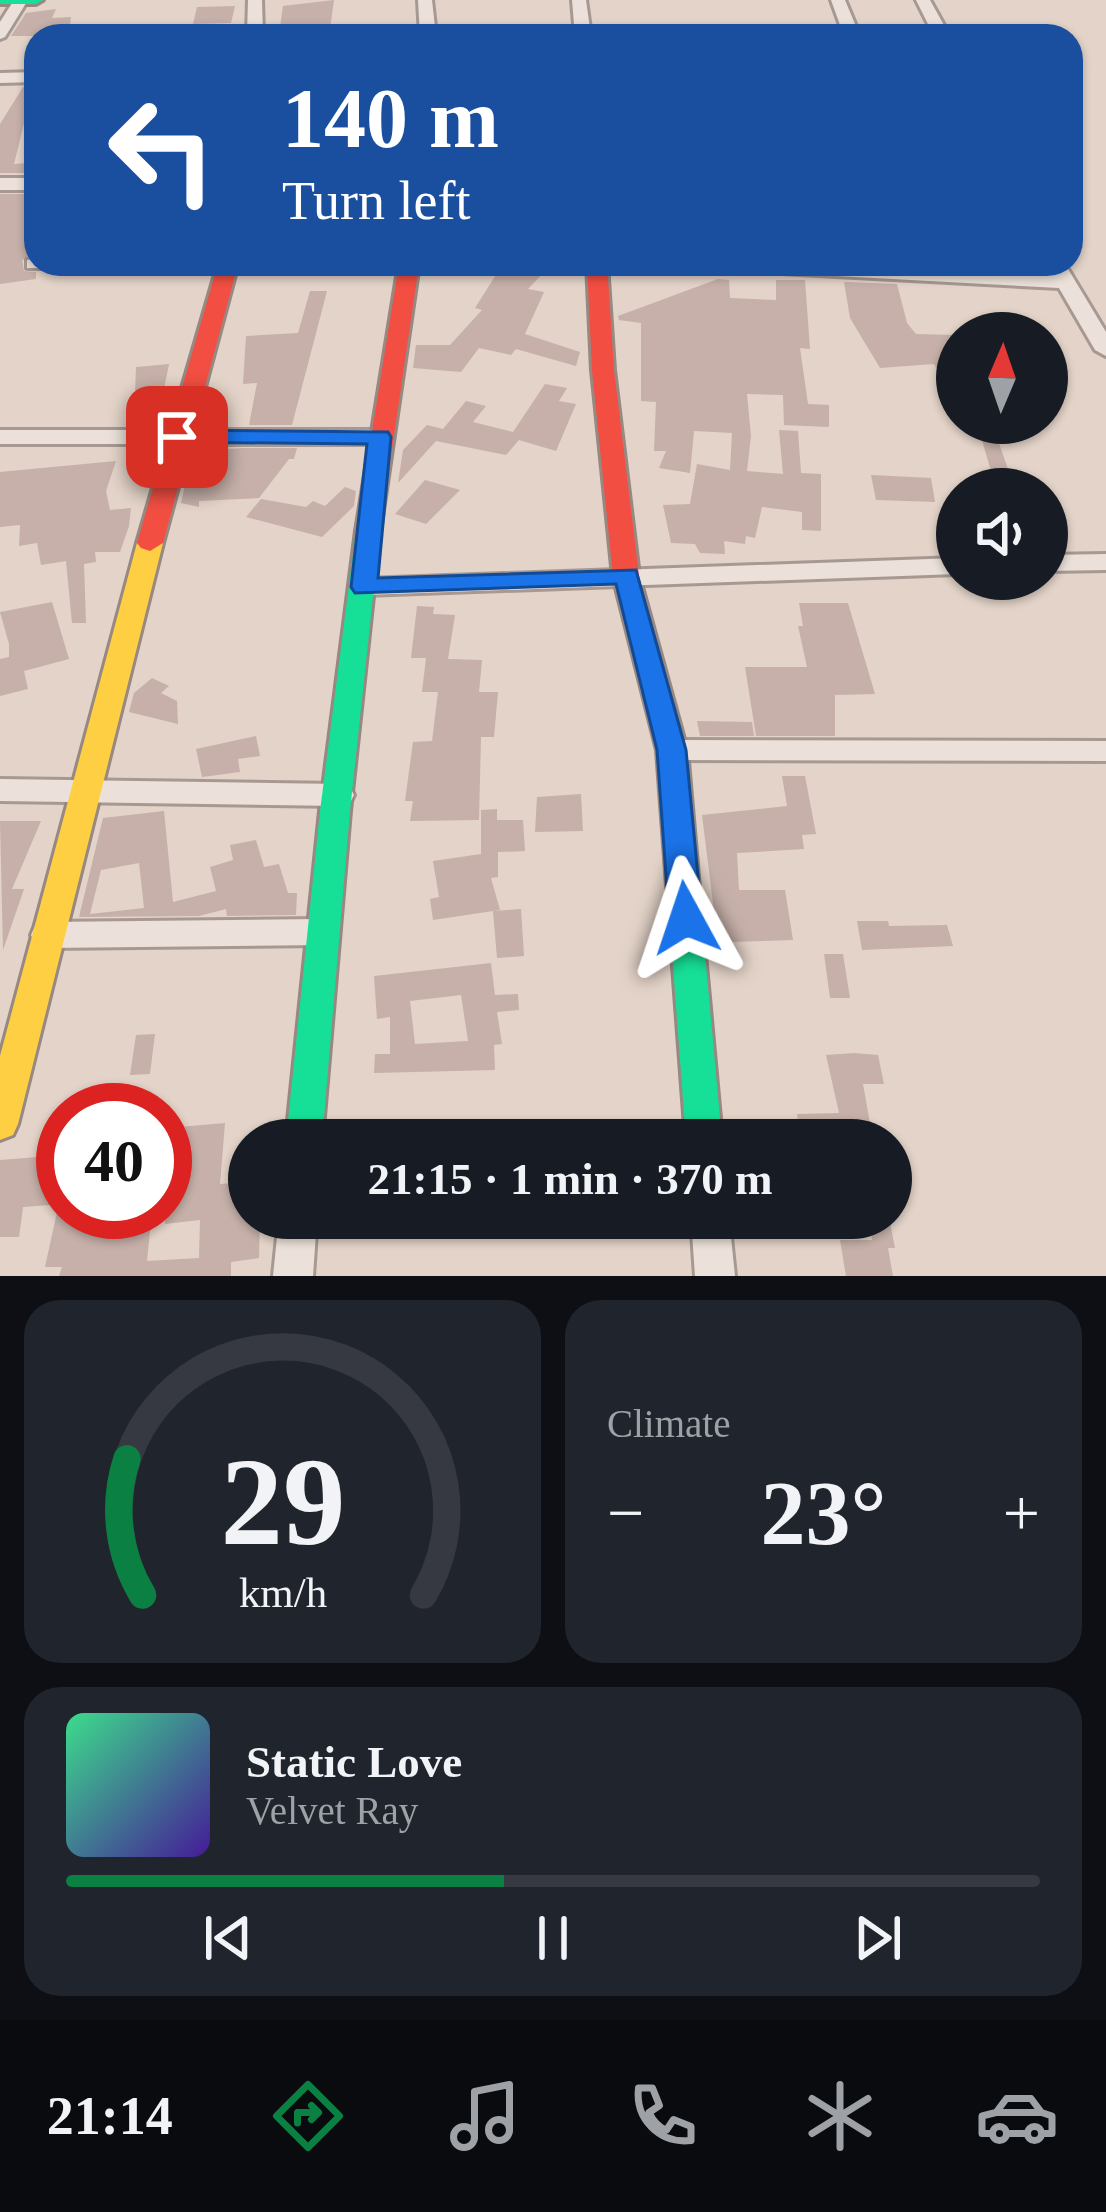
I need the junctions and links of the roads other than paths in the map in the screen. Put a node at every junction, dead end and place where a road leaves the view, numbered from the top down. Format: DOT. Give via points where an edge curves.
graph roads {
  1 [pos="0,0"];
  2 [pos="21,0"];
  3 [pos="36,0"];
  4 [pos="0,34"];
  5 [pos="225,276"];
  6 [pos="407,276"];
  7 [pos="597,276"];
  8 [pos="1062,276"];
  9 [pos="1103,339"];
  10 [pos="0,437"];
  11 [pos="177,437"];
  12 [pos="380,437"];
  13 [pos="1106,562"];
  14 [pos="1068,563"];
  15 [pos="936,567"];
  16 [pos="626,576"];
  17 [pos="364,587"];
  18 [pos="671,750"];
  19 [pos="1106,752"];
  20 [pos="86,789"];
  21 [pos="0,790"];
  22 [pos="339,795"];
  23 [pos="321,932"];
  24 [pos="47,935"];
  25 [pos="15,1010"];
  26 [pos="306,1119"];
  27 [pos="702,1119"];
  28 [pos="0,1124"];
  29 [pos="296,1239"];
  30 [pos="712,1239"];
  31 [pos="293,1276"];
  32 [pos="715,1276"];
  1 -- 2 [label="main road"];
  2 -- 3 [label="main road"];
  2 -- 4 [label="street"];
  5 -- 11 [label="main road"];
  6 -- 12 [label="main road"];
  7 -- 16 [label="main road"];
  8 -- 9 [label="street"];
  10 -- 11 [label="street"];
  11 -- 12 [label="street"];
  11 -- 20 [label="main road"];
  12 -- 17 [label="main road"];
  13 -- 14 [label="street"];
  15 -- 16 [label="street"];
  16 -- 17 [label="street"];
  16 -- 18 [label="main road"];
  17 -- 22 [label="main road"];
  18 -- 19 [label="street"];
  18 -- 27 [label="main road"];
  20 -- 21 [label="street"];
  20 -- 22 [label="street"];
  20 -- 24 [label="main road"];
  22 -- 23 [label="main road"];
  23 -- 24 [label="street"];
  23 -- 26 [label="main road"];
  24 -- 25 [label="main road"];
  25 -- 28 [label="main road"];
  29 -- 31 [label="street"];
  30 -- 32 [label="street"];
}
